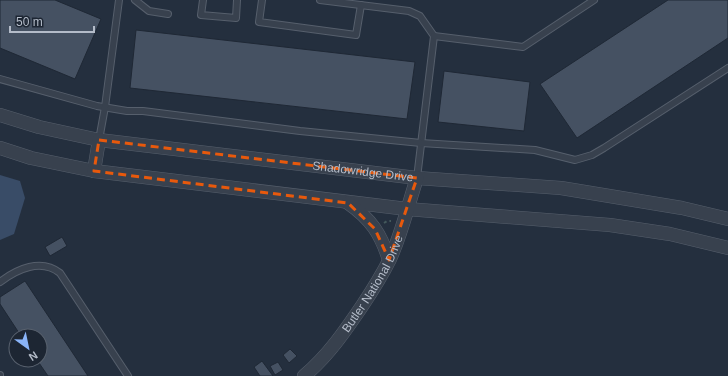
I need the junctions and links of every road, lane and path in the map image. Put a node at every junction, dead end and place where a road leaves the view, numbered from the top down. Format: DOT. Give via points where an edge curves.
graph roads {
  1 [pos="120,0"];
  2 [pos="135,0"];
  3 [pos="203,0"];
  4 [pos="237,0"];
  5 [pos="262,0"];
  6 [pos="320,0"];
  7 [pos="594,0"];
  8 [pos="361,5"];
  9 [pos="168,14"];
  10 [pos="434,36"];
  11 [pos="728,68"];
  12 [pos="0,79"];
  13 [pos="105,107"];
  14 [pos="0,115"];
  15 [pos="99,140"];
  16 [pos="421,143"];
  17 [pos="0,148"];
  18 [pos="94,171"];
  19 [pos="417,178"];
  20 [pos="348,203"];
  21 [pos="407,209"];
  22 [pos="728,219"];
  23 [pos="391,221"];
  24 [pos="383,224"];
  25 [pos="728,248"];
  26 [pos="389,260"];
  27 [pos="0,282"];
  28 [pos="128,376"];
  29 [pos="304,376"];
  1 -- 13 [label="lane"];
  2 -- 9 [label="lane" via="150,11"];
  3 -- 4 [label="lane" via="201,15 236,18"];
  5 -- 8 [label="lane" via="259,22 356,35"];
  6 -- 8 [label="lane"];
  7 -- 10 [label="lane" via="523,47"];
  8 -- 10 [label="lane" via="409,11 420,16"];
  10 -- 16 [label="lane"];
  11 -- 16 [label="lane" via="604,148 575,160 535,150"];
  12 -- 13 [label="lane"];
  13 -- 15 [label="lane"];
  13 -- 16 [label="lane"];
  14 -- 15 [label="street, Shadowridge Drive" via="39,127"];
  15 -- 18 [label="street"];
  15 -- 19 [label="street, Shadowridge Drive"];
  16 -- 19 [label="lane"];
  17 -- 18 [label="street" via="31,158"];
  18 -- 20 [label="street"];
  19 -- 21 [label="street, Butler National Drive"];
  19 -- 22 [label="street, Shadowridge Drive" via="562,188 682,208"];
  20 -- 21 [label="street"];
  20 -- 26 [label="street" via="360,211 375,228"];
  21 -- 25 [label="street" via="610,225 670,234"];
  21 -- 26 [label="street, Butler National Drive"];
  23 -- 24 [label="path"];
  26 -- 29 [label="street, Butler National Drive" via="345,332"];
  27 -- 28 [label="lane" via="26,267 46,266 57,271"];
}
